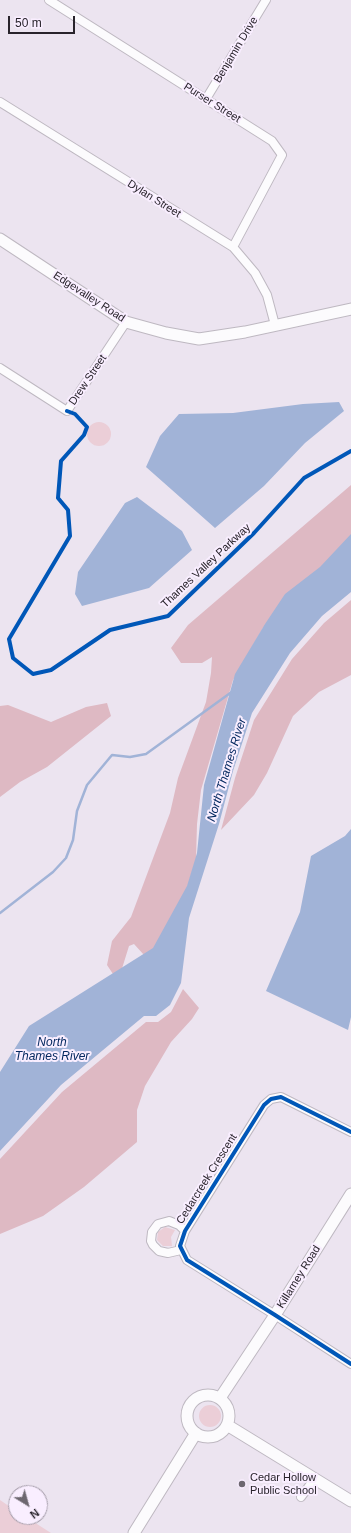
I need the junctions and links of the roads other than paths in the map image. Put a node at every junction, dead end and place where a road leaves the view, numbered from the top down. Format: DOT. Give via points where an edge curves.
graph roads {
  1 [pos="49,0"];
  2 [pos="266,0"];
  3 [pos="206,99"];
  4 [pos="0,102"];
  5 [pos="0,239"];
  6 [pos="233,248"];
  7 [pos="351,309"];
  8 [pos="126,322"];
  9 [pos="275,324"];
  10 [pos="0,368"];
  11 [pos="351,1132"];
  12 [pos="351,1194"];
  13 [pos="185,1230"];
  14 [pos="181,1250"];
  15 [pos="275,1315"];
  16 [pos="351,1364"];
  17 [pos="220,1398"];
  18 [pos="227,1425"];
  19 [pos="196,1433"];
  20 [pos="315,1478"];
  21 [pos="300,1497"];
  22 [pos="351,1501"];
  23 [pos="134,1533"];
  1 -- 3 [label="street, Purser Street"];
  2 -- 3 [label="street, Benjamin Drive"];
  3 -- 6 [label="street, Purser Street" via="272,141 282,155"];
  4 -- 6 [label="street, Dylan Street"];
  5 -- 8 [label="street, Edgevalley Road"];
  6 -- 9 [label="street, Dylan Street" via="255,274 267,295"];
  7 -- 9 [label="street, Edgevalley Road"];
  8 -- 9 [label="street, Edgevalley Road" via="200,339"];
  8 -- 10 [label="street, Drew Street" via="67,411"];
  11 -- 13 [label="street, Cedarcreek Crescent" via="281,1097 271,1099 264,1105"];
  12 -- 15 [label="street, Killarney Road"];
  13 -- 14 [label="street, Cedarcreek Crescent"];
  13 -- 14 [label="street, Cedarcreek Crescent" via="169,1221 158,1224 152,1232 151,1241 159,1251 168,1253"];
  14 -- 15 [label="street" via="187,1260"];
  15 -- 16 [label="street"];
  15 -- 17 [label="street, Killarney Road"];
  17 -- 18 [label="street" via="229,1411"];
  17 -- 19 [label="street" via="202,1396 192,1404 188,1417 189,1424"];
  18 -- 19 [label="street" via="215,1436 208,1437"];
  18 -- 20 [label="street"];
  19 -- 23 [label="street"];
  20 -- 21 [label="street"];
  20 -- 22 [label="street"];
}
